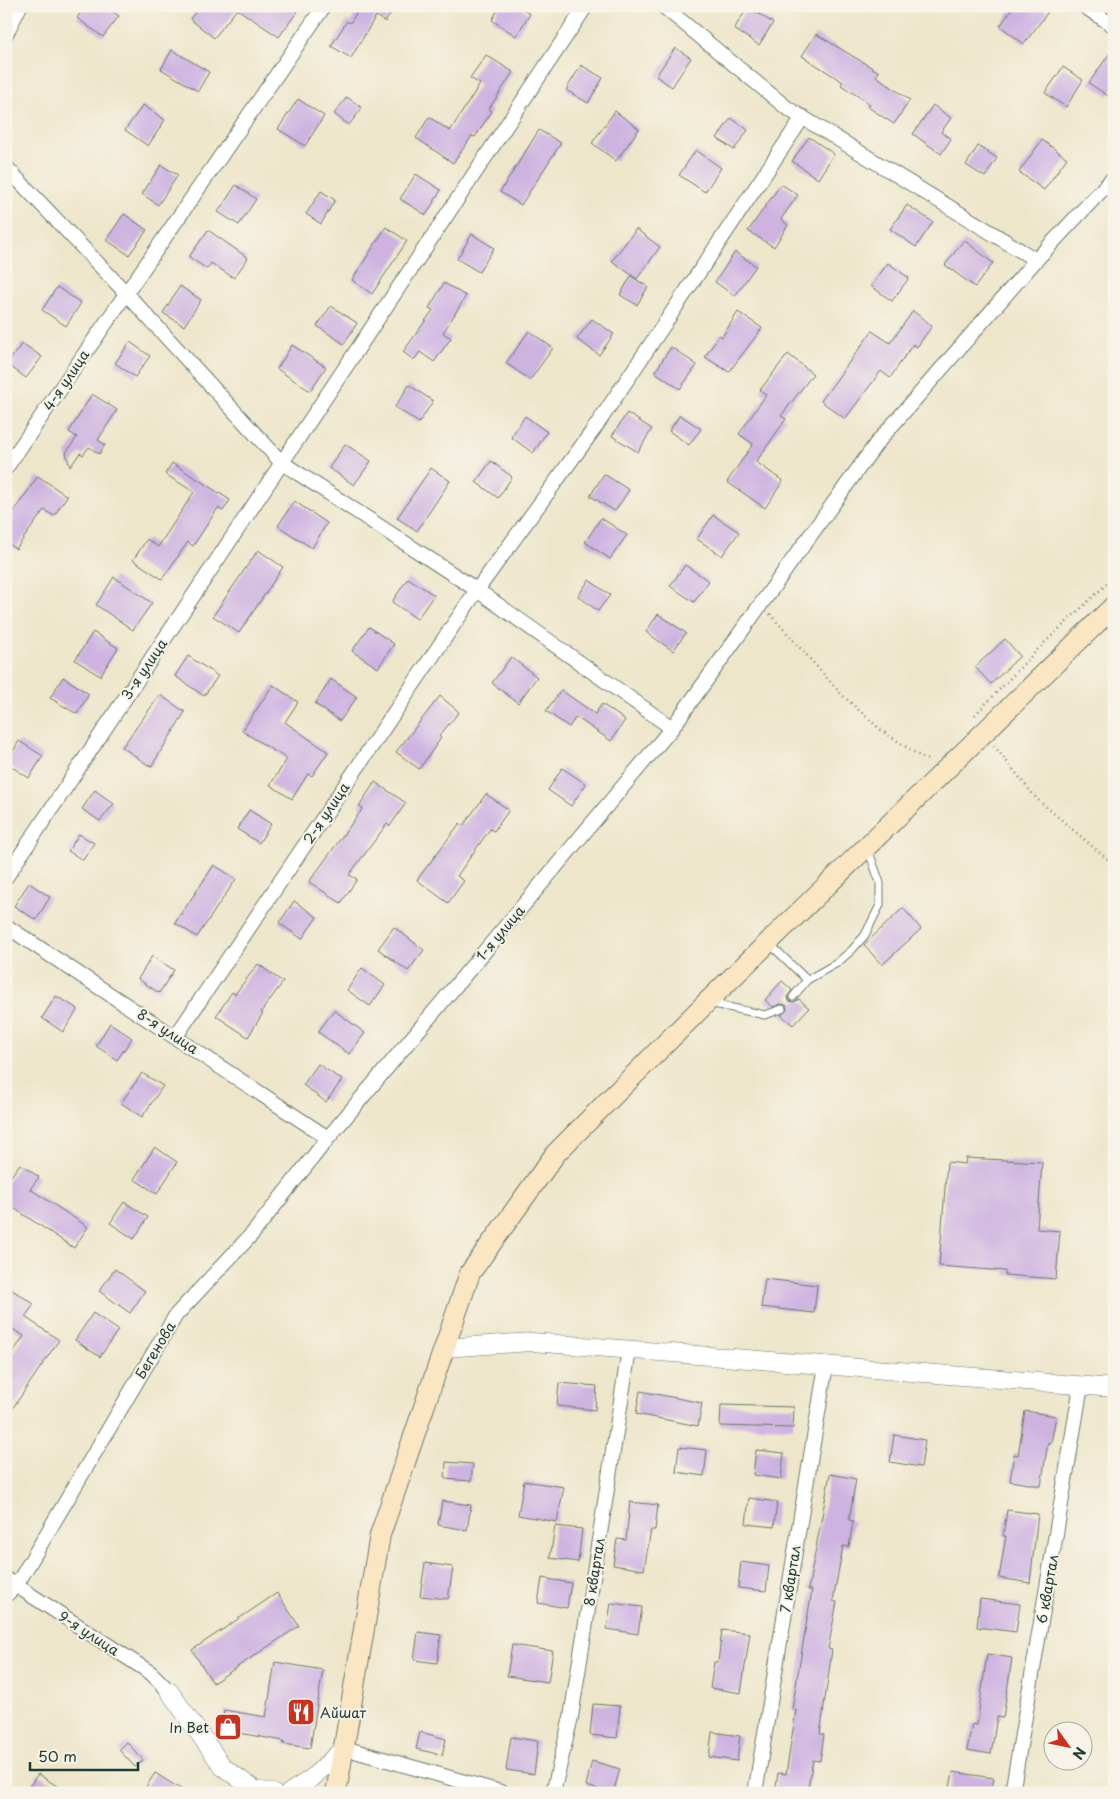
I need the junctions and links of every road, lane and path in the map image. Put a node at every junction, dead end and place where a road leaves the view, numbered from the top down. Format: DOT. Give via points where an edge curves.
graph roads {
  1 [pos="20,6"];
  2 [pos="324,6"];
  3 [pos="586,6"];
  4 [pos="662,6"];
  5 [pos="1090,8"];
  6 [pos="1114,26"];
  7 [pos="6,34"];
  8 [pos="803,117"];
  9 [pos="6,167"];
  10 [pos="1114,177"];
  11 [pos="1036,260"];
  12 [pos="126,292"];
  13 [pos="282,462"];
  14 [pos="6,468"];
  15 [pos="1114,577"];
  16 [pos="477,590"];
  17 [pos="761,604"];
  18 [pos="1114,606"];
  19 [pos="978,724"];
  20 [pos="672,728"];
  21 [pos="938,754"];
  22 [pos="867,846"];
  23 [pos="1114,864"];
  24 [pos="6,876"];
  25 [pos="6,926"];
  26 [pos="768,942"];
  27 [pos="808,980"];
  28 [pos="793,997"];
  29 [pos="706,1002"];
  30 [pos="782,1009"];
  31 [pos="176,1036"];
  32 [pos="328,1138"];
  33 [pos="444,1348"];
  34 [pos="628,1350"];
  35 [pos="826,1365"];
  36 [pos="1082,1386"];
  37 [pos="1114,1388"];
  38 [pos="10,1587"];
  39 [pos="168,1691"];
  40 [pos="344,1748"];
  41 [pos="223,1767"];
  42 [pos="240,1793"];
  43 [pos="273,1793"];
  44 [pos="290,1793"];
  45 [pos="336,1793"];
  46 [pos="504,1793"];
  47 [pos="553,1793"];
  48 [pos="755,1793"];
  49 [pos="1012,1793"];
  1 -- 7 [label="street"];
  2 -- 12 [label="street, 4-я улица"];
  3 -- 13 [label="street, 3-я улица"];
  4 -- 8 [label="street" via="787,108"];
  5 -- 6 [label="street"];
  8 -- 11 [label="street"];
  8 -- 16 [label="street, 2-я улица" via="594,429"];
  9 -- 12 [label="street"];
  10 -- 11 [label="street, 1-я улица"];
  11 -- 17 [label="street, 1-я улица" via="876,444"];
  12 -- 13 [label="street"];
  12 -- 14 [label="street, 4-я улица"];
  13 -- 16 [label="street"];
  13 -- 24 [label="street, 3-я улица"];
  15 -- 19 [label="path" via="1039,648"];
  16 -- 20 [label="street"];
  16 -- 31 [label="street, 2-я улица"];
  17 -- 20 [label="street, 1-я улица"];
  17 -- 21 [label="path" via="842,695 881,730 924,759 932,760"];
  18 -- 19 [label="main road"];
  19 -- 22 [label="main road"];
  19 -- 23 [label="path" via="1037,799"];
  20 -- 32 [label="street, 1-я улица"];
  22 -- 26 [label="main road"];
  22 -- 27 [label="lane" via="880,883 880,905 865,935 852,950"];
  25 -- 31 [label="street, 8-я улица"];
  26 -- 27 [label="lane"];
  26 -- 29 [label="main road"];
  27 -- 28 [label="lane"];
  29 -- 30 [label="lane" via="765,1015"];
  29 -- 33 [label="main road" via="556,1153 470,1273"];
  31 -- 32 [label="street, 8-я улица"];
  32 -- 38 [label="street, Бегенова" via="253,1233 176,1315"];
  33 -- 34 [label="street" via="532,1342"];
  33 -- 40 [label="main road" via="380,1535"];
  34 -- 35 [label="street"];
  34 -- 47 [label="street, 8 квартал" via="571,1717"];
  35 -- 36 [label="street"];
  35 -- 48 [label="street, 7 квартал"];
  36 -- 37 [label="street"];
  36 -- 49 [label="street, 6 квартал"];
  38 -- 39 [label="street, 9-я улица" via="150,1672"];
  39 -- 41 [label="street"];
  40 -- 44 [label="street" via="312,1778"];
  40 -- 45 [label="main road"];
  40 -- 46 [label="street"];
  41 -- 42 [label="street"];
  41 -- 43 [label="street" via="255,1790"];
}
